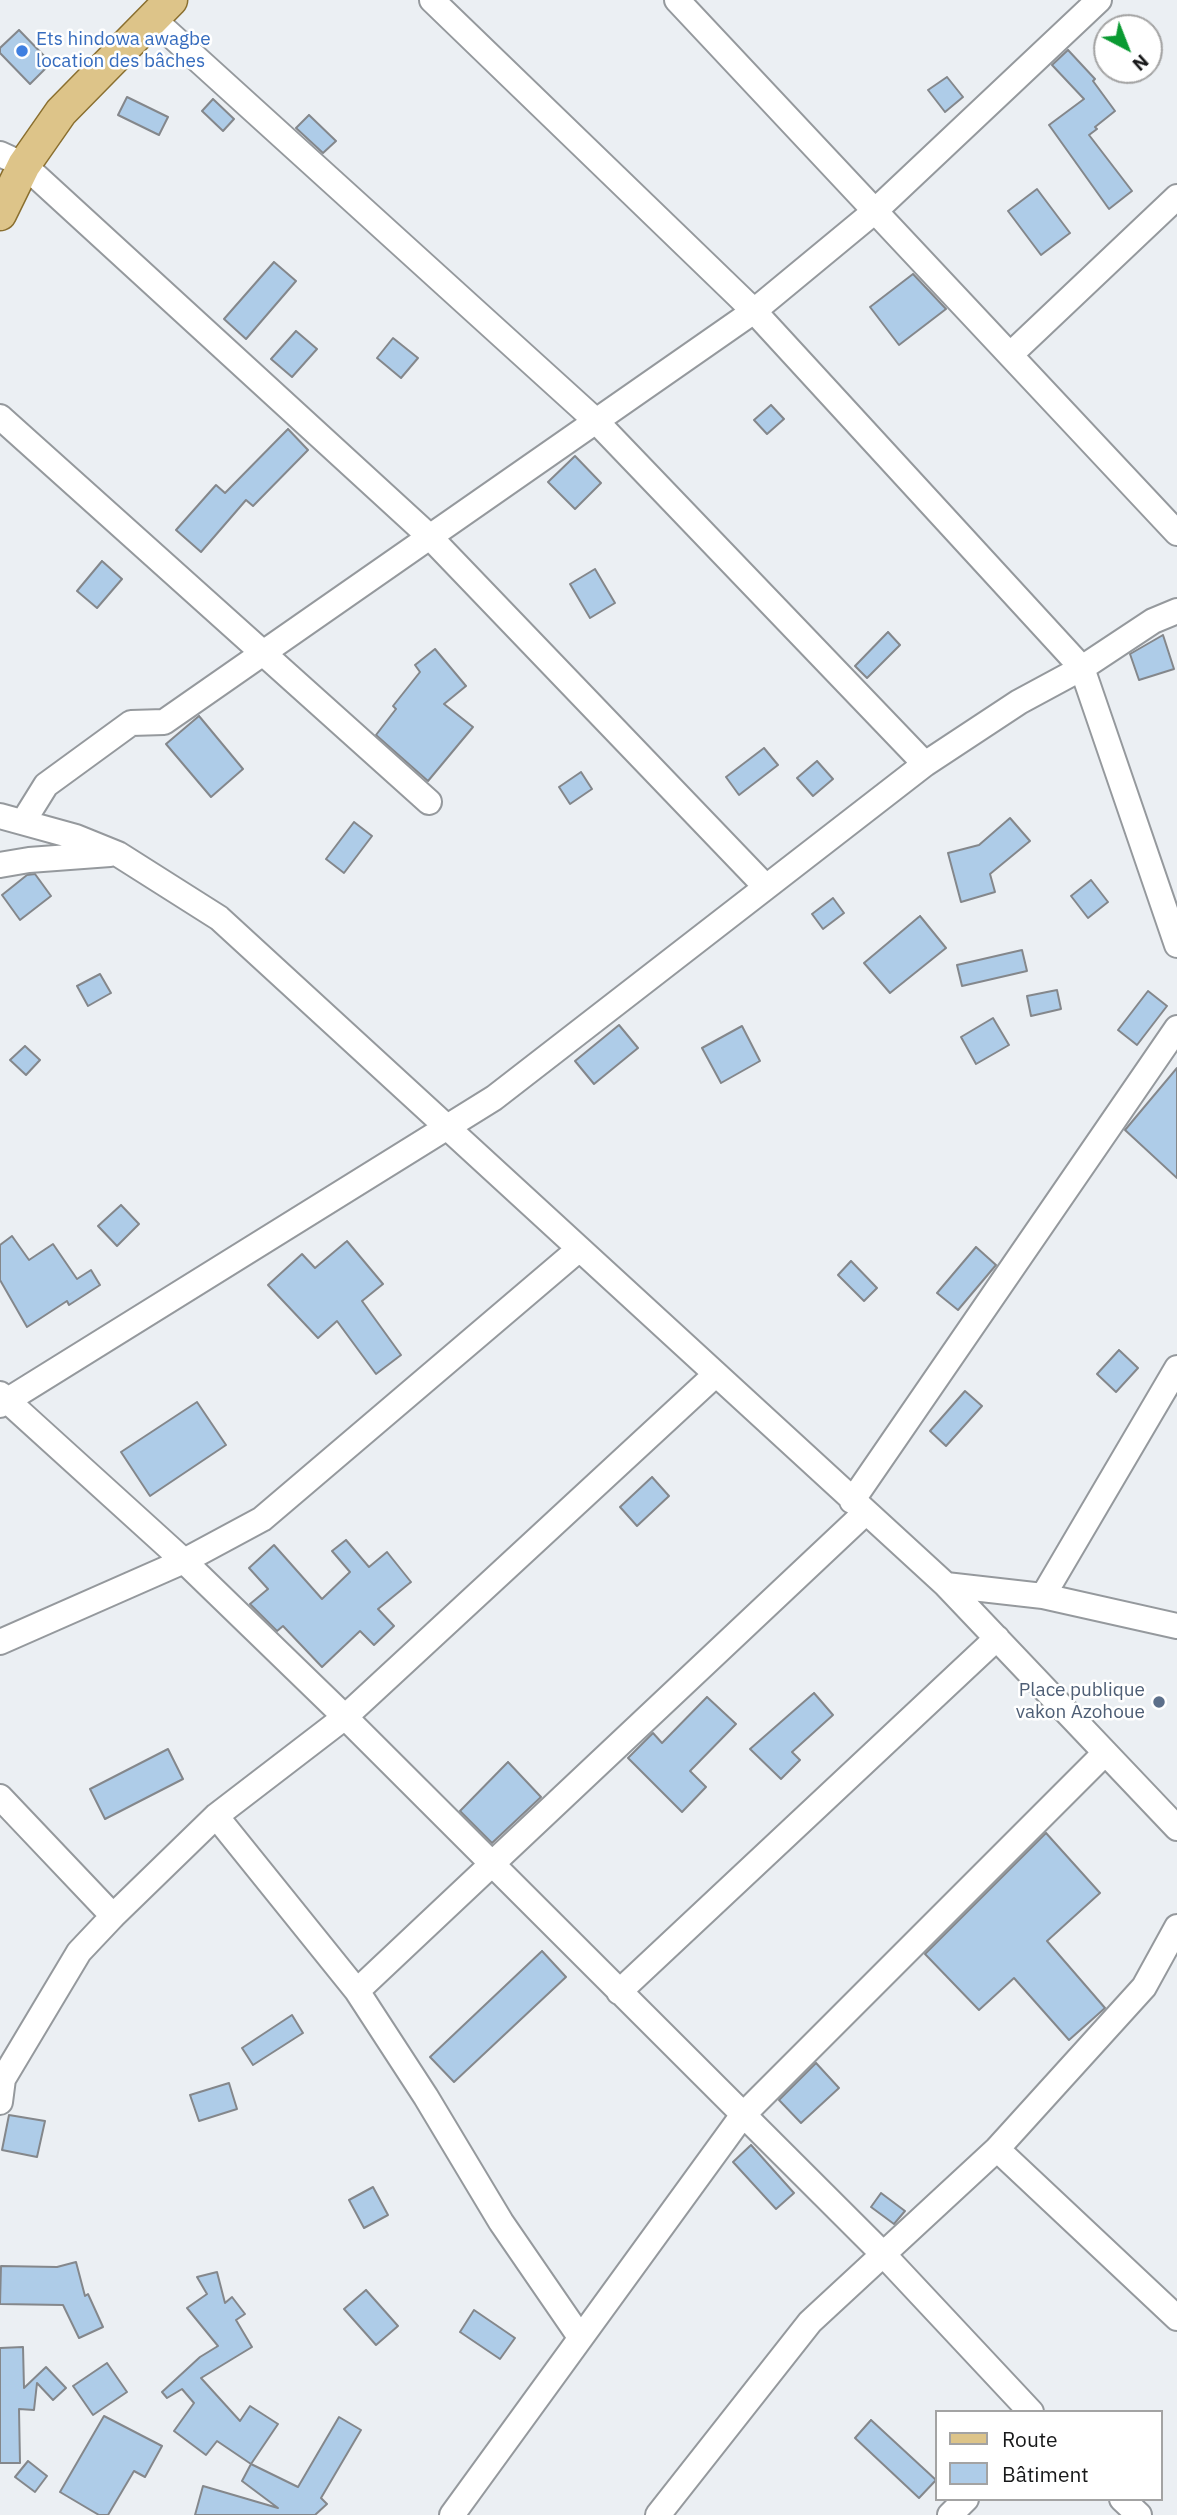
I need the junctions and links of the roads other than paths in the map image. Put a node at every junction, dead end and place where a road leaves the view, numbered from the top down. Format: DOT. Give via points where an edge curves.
graph roads {
  1 [pos="432,0"];
  2 [pos="677,0"];
  3 [pos="1100,0"];
  4 [pos="162,9"];
  5 [pos="12,159"];
  6 [pos="1177,197"];
  7 [pos="875,211"];
  8 [pos="0,214"];
  9 [pos="754,311"];
  10 [pos="1010,355"];
  11 [pos="0,417"];
  12 [pos="595,420"];
  13 [pos="1177,533"];
  14 [pos="429,536"];
  15 [pos="1177,611"];
  16 [pos="264,654"];
  17 [pos="1082,668"];
  18 [pos="925,764"];
  19 [pos="429,802"];
  20 [pos="11,819"];
  21 [pos="118,854"];
  22 [pos="0,865"];
  23 [pos="765,886"];
  24 [pos="1177,945"];
  25 [pos="1177,1028"];
  26 [pos="445,1129"];
  27 [pos="578,1250"];
  28 [pos="1177,1367"];
  29 [pos="715,1375"];
  30 [pos="3,1400"];
  31 [pos="859,1506"];
  32 [pos="184,1561"];
  33 [pos="946,1585"];
  34 [pos="1042,1596"];
  35 [pos="1177,1626"];
  36 [pos="997,1638"];
  37 [pos="0,1642"];
  38 [pos="345,1717"];
  39 [pos="1105,1753"];
  40 [pos="0,1797"];
  41 [pos="216,1816"];
  42 [pos="1177,1828"];
  43 [pos="492,1867"];
  44 [pos="113,1916"];
  45 [pos="1177,1927"];
  46 [pos="357,1991"];
  47 [pos="619,1992"];
  48 [pos="1,2086"];
  49 [pos="742,2116"];
  50 [pos="997,2149"];
  51 [pos="883,2253"];
  52 [pos="1177,2318"];
  53 [pos="580,2337"];
  54 [pos="1029,2410"];
  55 [pos="964,2501"];
  56 [pos="1124,2501"];
  57 [pos="452,2515"];
  58 [pos="657,2515"];
  59 [pos="950,2515"];
  60 [pos="1139,2515"];
  1 -- 9 [label="street"];
  2 -- 7 [label="street"];
  3 -- 7 [label="street"];
  4 -- 5 [label="main road"];
  4 -- 12 [label="street"];
  5 -- 8 [label="main road"];
  5 -- 14 [label="street"];
  6 -- 10 [label="street"];
  7 -- 9 [label="street"];
  7 -- 10 [label="street"];
  9 -- 12 [label="street"];
  9 -- 17 [label="street"];
  10 -- 13 [label="street"];
  11 -- 16 [label="street"];
  12 -- 14 [label="street"];
  12 -- 18 [label="street"];
  14 -- 16 [label="street"];
  14 -- 23 [label="street"];
  15 -- 17 [label="street" via="1153,621"];
  16 -- 19 [label="street"];
  16 -- 20 [label="street" via="164,722 131,723 46,785"];
  17 -- 18 [label="street" via="1019,702"];
  17 -- 24 [label="street"];
  18 -- 23 [label="street"];
  20 -- 21 [label="street"];
  21 -- 22 [label="street"];
  21 -- 26 [label="street" via="219,918"];
  23 -- 26 [label="street" via="494,1098"];
  25 -- 31 [label="street"];
  26 -- 27 [label="street"];
  26 -- 30 [label="street"];
  27 -- 29 [label="street"];
  27 -- 32 [label="street" via="262,1519"];
  28 -- 34 [label="street"];
  29 -- 31 [label="street"];
  29 -- 38 [label="street"];
  30 -- 32 [label="street"];
  31 -- 33 [label="street"];
  31 -- 43 [label="street"];
  32 -- 37 [label="street"];
  32 -- 38 [label="street"];
  33 -- 34 [label="street"];
  33 -- 36 [label="street"];
  34 -- 35 [label="street"];
  36 -- 39 [label="street"];
  36 -- 47 [label="street"];
  38 -- 41 [label="street"];
  38 -- 43 [label="street"];
  39 -- 42 [label="street"];
  39 -- 49 [label="street"];
  40 -- 44 [label="street"];
  41 -- 44 [label="street"];
  41 -- 46 [label="street"];
  43 -- 46 [label="street"];
  43 -- 47 [label="street"];
  44 -- 48 [label="street" via="79,1952"];
  45 -- 50 [label="street" via="1144,1987"];
  46 -- 53 [label="street" via="501,2222"];
  47 -- 49 [label="street"];
  49 -- 51 [label="street"];
  49 -- 53 [label="street"];
  50 -- 51 [label="street"];
  50 -- 52 [label="street"];
  51 -- 54 [label="street"];
  51 -- 58 [label="street" via="810,2322"];
  53 -- 57 [label="street"];
  55 -- 59 [label="street"];
  56 -- 60 [label="street"];
}
